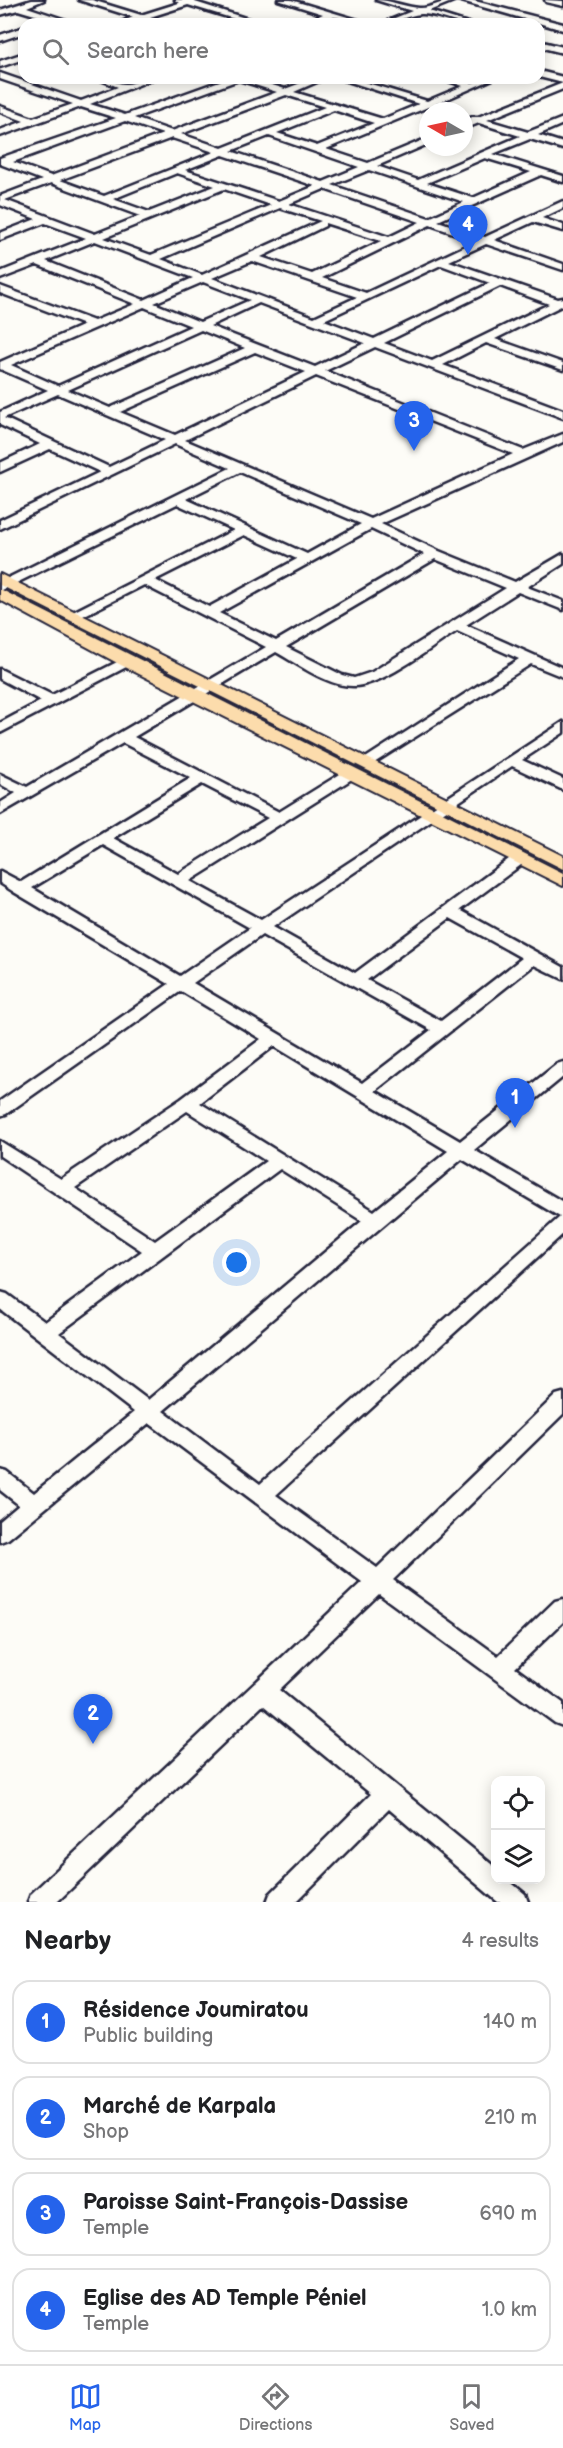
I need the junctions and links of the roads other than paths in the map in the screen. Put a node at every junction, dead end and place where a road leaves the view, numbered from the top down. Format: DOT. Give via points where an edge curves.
graph roads {
  1 [pos="40,0"];
  2 [pos="83,0"];
  3 [pos="380,0"];
  4 [pos="452,0"];
  5 [pos="462,0"];
  6 [pos="549,0"];
  7 [pos="187,1"];
  8 [pos="289,1"];
  9 [pos="563,4"];
  10 [pos="18,7"];
  11 [pos="421,11"];
  12 [pos="0,13"];
  13 [pos="331,14"];
  14 [pos="142,17"];
  15 [pos="54,18"];
  16 [pos="139,18"];
  17 [pos="145,18"];
  18 [pos="241,18"];
  19 [pos="321,18"];
  20 [pos="345,18"];
  21 [pos="401,18"];
  22 [pos="446,18"];
  23 [pos="523,18"];
  24 [pos="545,24"];
  25 [pos="563,27"];
  26 [pos="18,32"];
  27 [pos="0,38"];
  28 [pos="545,46"];
  29 [pos="563,50"];
  30 [pos="18,59"];
  31 [pos="0,64"];
  32 [pos="0,76"];
  33 [pos="545,76"];
  34 [pos="563,80"];
  35 [pos="18,82"];
  36 [pos="23,84"];
  37 [pos="117,84"];
  38 [pos="135,84"];
  39 [pos="220,84"];
  40 [pos="261,84"];
  41 [pos="307,84"];
  42 [pos="361,84"];
  43 [pos="464,84"];
  44 [pos="476,84"];
  45 [pos="471,86"];
  46 [pos="563,86"];
  47 [pos="126,87"];
  48 [pos="287,92"];
  49 [pos="420,102"];
  50 [pos="431,102"];
  51 [pos="80,104"];
  52 [pos="333,107"];
  53 [pos="419,107"];
  54 [pos="0,110"];
  55 [pos="473,118"];
  56 [pos="124,119"];
  57 [pos="480,120"];
  58 [pos="33,121"];
  59 [pos="563,121"];
  60 [pos="382,122"];
  61 [pos="473,123"];
  62 [pos="268,133"];
  63 [pos="0,134"];
  64 [pos="172,135"];
  65 [pos="529,135"];
  66 [pos="419,145"];
  67 [pos="563,146"];
  68 [pos="318,150"];
  69 [pos="222,151"];
  70 [pos="485,155"];
  71 [pos="2,162"];
  72 [pos="369,166"];
  73 [pos="176,170"];
  74 [pos="540,172"];
  75 [pos="563,179"];
  76 [pos="52,181"];
  77 [pos="421,182"];
  78 [pos="223,186"];
  79 [pos="321,186"];
  80 [pos="105,199"];
  81 [pos="0,200"];
  82 [pos="474,202"];
  83 [pos="563,204"];
  84 [pos="277,205"];
  85 [pos="149,216"];
  86 [pos="532,218"];
  87 [pos="45,219"];
  88 [pos="428,222"];
  89 [pos="321,224"];
  90 [pos="563,228"];
  91 [pos="0,237"];
  92 [pos="97,238"];
  93 [pos="388,240"];
  94 [pos="484,241"];
  95 [pos="252,256"];
  96 [pos="152,259"];
  97 [pos="37,261"];
  98 [pos="441,262"];
  99 [pos="563,267"];
  100 [pos="0,276"];
  101 [pos="315,277"];
  102 [pos="202,278"];
  103 [pos="498,283"];
  104 [pos="0,289"];
  105 [pos="365,296"];
  106 [pos="258,300"];
  107 [pos="561,302"];
  108 [pos="141,304"];
  109 [pos="314,321"];
  110 [pos="93,325"];
  111 [pos="199,325"];
  112 [pos="487,340"];
  113 [pos="374,343"];
  114 [pos="254,348"];
  115 [pos="560,363"];
  116 [pos="435,364"];
  117 [pos="0,365"];
  118 [pos="316,372"];
  119 [pos="57,390"];
  120 [pos="110,412"];
  121 [pos="563,414"];
  122 [pos="0,416"];
  123 [pos="0,421"];
  124 [pos="563,438"];
  125 [pos="174,439"];
  126 [pos="50,444"];
  127 [pos="523,454"];
  128 [pos="0,468"];
  129 [pos="239,468"];
  130 [pos="108,471"];
  131 [pos="177,499"];
  132 [pos="371,524"];
  133 [pos="0,525"];
  134 [pos="244,530"];
  135 [pos="434,554"];
  136 [pos="306,558"];
  137 [pos="563,558"];
  138 [pos="145,580"];
  139 [pos="2,586"];
  140 [pos="516,587"];
  141 [pos="563,606"];
  142 [pos="210,612"];
  143 [pos="72,616"];
  144 [pos="457,626"];
  145 [pos="279,647"];
  146 [pos="530,658"];
  147 [pos="127,661"];
  148 [pos="0,673"];
  149 [pos="563,673"];
  150 [pos="211,685"];
  151 [pos="195,695"];
  152 [pos="52,701"];
  153 [pos="563,726"];
  154 [pos="0,729"];
  155 [pos="123,737"];
  156 [pos="513,760"];
  157 [pos="366,764"];
  158 [pos="350,774"];
  159 [pos="0,777"];
  160 [pos="201,778"];
  161 [pos="563,785"];
  162 [pos="27,793"];
  163 [pos="447,804"];
  164 [pos="0,809"];
  165 [pos="431,815"];
  166 [pos="280,819"];
  167 [pos="103,839"];
  168 [pos="519,859"];
  169 [pos="563,863"];
  170 [pos="0,876"];
  171 [pos="180,880"];
  172 [pos="563,880"];
  173 [pos="20,889"];
  174 [pos="450,910"];
  175 [pos="262,927"];
  176 [pos="532,958"];
  177 [pos="563,974"];
  178 [pos="357,980"];
  179 [pos="182,985"];
  180 [pos="441,1028"];
  181 [pos="272,1039"];
  182 [pos="563,1068"];
  183 [pos="364,1091"];
  184 [pos="187,1103"];
  185 [pos="0,1110"];
  186 [pos="0,1147"];
  187 [pos="462,1150"];
  188 [pos="278,1161"];
  189 [pos="63,1187"];
  190 [pos="563,1211"];
  191 [pos="375,1220"];
  192 [pos="563,1223"];
  193 [pos="154,1250"];
  194 [pos="0,1299"];
  195 [pos="46,1332"];
  196 [pos="563,1401"];
  197 [pos="148,1412"];
  198 [pos="0,1478"];
  199 [pos="261,1496"];
  200 [pos="35,1505"];
  201 [pos="0,1533"];
  202 [pos="378,1580"];
  203 [pos="563,1608"];
  204 [pos="499,1669"];
  205 [pos="262,1690"];
  206 [pos="563,1716"];
  207 [pos="387,1794"];
  208 [pos="40,1902"];
  209 [pos="279,1902"];
  210 [pos="516,1902"];
  1 -- 10 [label="street"];
  2 -- 14 [label="street"];
  3 -- 11 [label="street"];
  4 -- 11 [label="street"];
  5 -- 23 [label="street"];
  6 -- 9 [label="street"];
  7 -- 14 [label="street"];
  7 -- 18 [label="street"];
  8 -- 13 [label="street"];
  10 -- 12 [label="street"];
  10 -- 15 [label="street"];
  11 -- 21 [label="street"];
  11 -- 22 [label="street"];
  13 -- 19 [label="street"];
  13 -- 20 [label="street"];
  14 -- 16 [label="street"];
  14 -- 17 [label="street"];
  24 -- 25 [label="street"];
  26 -- 27 [label="street"];
  28 -- 29 [label="street"];
  30 -- 31 [label="street"];
  32 -- 35 [label="street"];
  33 -- 34 [label="street"];
  36 -- 51 [label="street"];
  37 -- 47 [label="street"];
  38 -- 47 [label="street"];
  39 -- 56 [label="street"];
  40 -- 48 [label="street"];
  41 -- 48 [label="street"];
  42 -- 49 [label="street"];
  43 -- 45 [label="street"];
  44 -- 45 [label="street"];
  45 -- 50 [label="street"];
  46 -- 57 [label="street"];
  47 -- 51 [label="street"];
  48 -- 52 [label="street"];
  48 -- 64 [label="street"];
  51 -- 56 [label="street"];
  51 -- 58 [label="street"];
  52 -- 60 [label="street"];
  52 -- 62 [label="street"];
  53 -- 60 [label="street"];
  54 -- 58 [label="street"];
  55 -- 57 [label="street"];
  56 -- 64 [label="street"];
  56 -- 71 [label="street"];
  57 -- 61 [label="street"];
  57 -- 65 [label="street"];
  58 -- 63 [label="street"];
  59 -- 65 [label="street"];
  60 -- 68 [label="street"];
  62 -- 68 [label="street"];
  62 -- 69 [label="street"];
  64 -- 69 [label="street"];
  64 -- 76 [label="street"];
  65 -- 67 [label="street"];
  65 -- 70 [label="street"];
  66 -- 72 [label="street"];
  68 -- 72 [label="street"];
  69 -- 73 [label="street"];
  69 -- 79 [label="street"];
  70 -- 74 [label="street"];
  70 -- 77 [label="street"];
  71 -- 76 [label="street"];
  72 -- 77 [label="street"];
  72 -- 79 [label="street"];
  73 -- 78 [label="street"];
  73 -- 80 [label="street"];
  74 -- 75 [label="street"];
  74 -- 82 [label="street"];
  76 -- 80 [label="street"];
  76 -- 81 [label="street"];
  77 -- 82 [label="street"];
  78 -- 84 [label="street"];
  78 -- 85 [label="street"];
  79 -- 84 [label="street"];
  79 -- 88 [label="street"];
  80 -- 85 [label="street"];
  81 -- 87 [label="street"];
  82 -- 88 [label="street"];
  83 -- 86 [label="street"];
  84 -- 93 [label="street"];
  84 -- 96 [label="street"];
  85 -- 92 [label="street"];
  86 -- 90 [label="street"];
  86 -- 94 [label="street"];
  87 -- 91 [label="street"];
  87 -- 92 [label="street"];
  88 -- 93 [label="street"];
  88 -- 94 [label="street"];
  89 -- 95 [label="street"];
  92 -- 96 [label="street"];
  92 -- 97 [label="street"];
  93 -- 101 [label="street"];
  94 -- 98 [label="street"];
  94 -- 99 [label="street"];
  95 -- 101 [label="street"];
  95 -- 102 [label="street"];
  96 -- 102 [label="street"];
  97 -- 100 [label="street"];
  97 -- 108 [label="street"];
  98 -- 103 [label="street"];
  98 -- 105 [label="street"];
  101 -- 105 [label="street"];
  102 -- 106 [label="street"];
  102 -- 108 [label="street"];
  103 -- 107 [label="street"];
  103 -- 113 [label="street"];
  104 -- 110 [label="street"];
  105 -- 109 [label="street"];
  106 -- 109 [label="street"];
  106 -- 111 [label="street"];
  107 -- 112 [label="street"];
  108 -- 110 [label="street"];
  108 -- 111 [label="street"];
  109 -- 113 [label="street"];
  110 -- 117 [label="street"];
  111 -- 114 [label="street"];
  111 -- 119 [label="street"];
  112 -- 115 [label="street"];
  112 -- 116 [label="street"];
  113 -- 116 [label="street"];
  113 -- 118 [label="street"];
  114 -- 118 [label="street"];
  114 -- 120 [label="street"];
  116 -- 121 [label="street"];
  117 -- 119 [label="street"];
  118 -- 125 [label="street"];
  118 -- 127 [label="street"];
  119 -- 120 [label="street"];
  119 -- 122 [label="street"];
  120 -- 125 [label="street"];
  123 -- 126 [label="street"];
  124 -- 127 [label="street"];
  125 -- 129 [label="street"];
  125 -- 130 [label="street"];
  126 -- 128 [label="street"];
  126 -- 130 [label="street"];
  127 -- 132 [label="street"];
  129 -- 131 [label="street"];
  129 -- 132 [label="street"];
  130 -- 133 [label="street"];
  131 -- 134 [label="street"];
  131 -- 139 [label="street"];
  132 -- 135 [label="street"];
  132 -- 136 [label="street"];
  134 -- 136 [label="street"];
  134 -- 138 [label="street"];
  135 -- 140 [label="street"];
  135 -- 145 [label="street"];
  136 -- 142 [label="street"];
  137 -- 140 [label="street"];
  138 -- 142 [label="street"];
  138 -- 143 [label="street"];
  139 -- 143 [label="main road"];
  139 -- 147 [label="main road"];
  140 -- 141 [label="street"];
  140 -- 144 [label="street"];
  142 -- 145 [label="street"];
  143 -- 150 [label="main road"];
  144 -- 145 [label="street" via="377,675 355,682 337,678"];
  144 -- 146 [label="street"];
  145 -- 150 [label="street"];
  146 -- 149 [label="street"];
  146 -- 157 [label="street"];
  147 -- 151 [label="main road"];
  147 -- 152 [label="street"];
  148 -- 152 [label="street"];
  150 -- 151 [label="street"];
  150 -- 157 [label="main road"];
  151 -- 155 [label="street"];
  151 -- 158 [label="main road"];
  152 -- 154 [label="street"];
  153 -- 156 [label="street"];
  155 -- 160 [label="street"];
  155 -- 162 [label="street"];
  156 -- 161 [label="street"];
  156 -- 163 [label="street"];
  157 -- 163 [label="main road"];
  158 -- 165 [label="main road"];
  158 -- 166 [label="street"];
  159 -- 162 [label="street"];
  160 -- 166 [label="street"];
  160 -- 167 [label="street"];
  162 -- 164 [label="street"];
  163 -- 165 [label="street"];
  163 -- 169 [label="main road"];
  165 -- 168 [label="main road"];
  165 -- 175 [label="street"];
  166 -- 171 [label="street"];
  167 -- 171 [label="street"];
  167 -- 173 [label="street"];
  168 -- 172 [label="main road"];
  168 -- 174 [label="street"];
  170 -- 173 [label="street"];
  171 -- 175 [label="street"];
  173 -- 179 [label="street"];
  174 -- 176 [label="street"];
  174 -- 178 [label="street"];
  175 -- 178 [label="street"];
  175 -- 179 [label="street"];
  176 -- 177 [label="street"];
  176 -- 180 [label="street"];
  178 -- 180 [label="street"];
  179 -- 181 [label="street"];
  179 -- 185 [label="street"];
  180 -- 183 [label="street"];
  181 -- 183 [label="street"];
  181 -- 184 [label="street"];
  182 -- 187 [label="street"];
  183 -- 187 [label="street"];
  184 -- 188 [label="street"];
  184 -- 189 [label="street"];
  186 -- 189 [label="street"];
  187 -- 190 [label="street"];
  187 -- 191 [label="street"];
  188 -- 191 [label="street"];
  188 -- 193 [label="street"];
  189 -- 193 [label="street"];
  191 -- 197 [label="street"];
  192 -- 199 [label="street"];
  193 -- 195 [label="street"];
  194 -- 195 [label="street"];
  195 -- 197 [label="street"];
  196 -- 202 [label="street"];
  197 -- 199 [label="street"];
  197 -- 200 [label="street"];
  198 -- 200 [label="street"];
  199 -- 202 [label="street"];
  200 -- 201 [label="street"];
  202 -- 204 [label="street"];
  202 -- 205 [label="street"];
  203 -- 204 [label="street"];
  204 -- 206 [label="street"];
  205 -- 207 [label="street"];
  205 -- 208 [label="street"];
  207 -- 209 [label="street"];
  207 -- 210 [label="street"];
}
